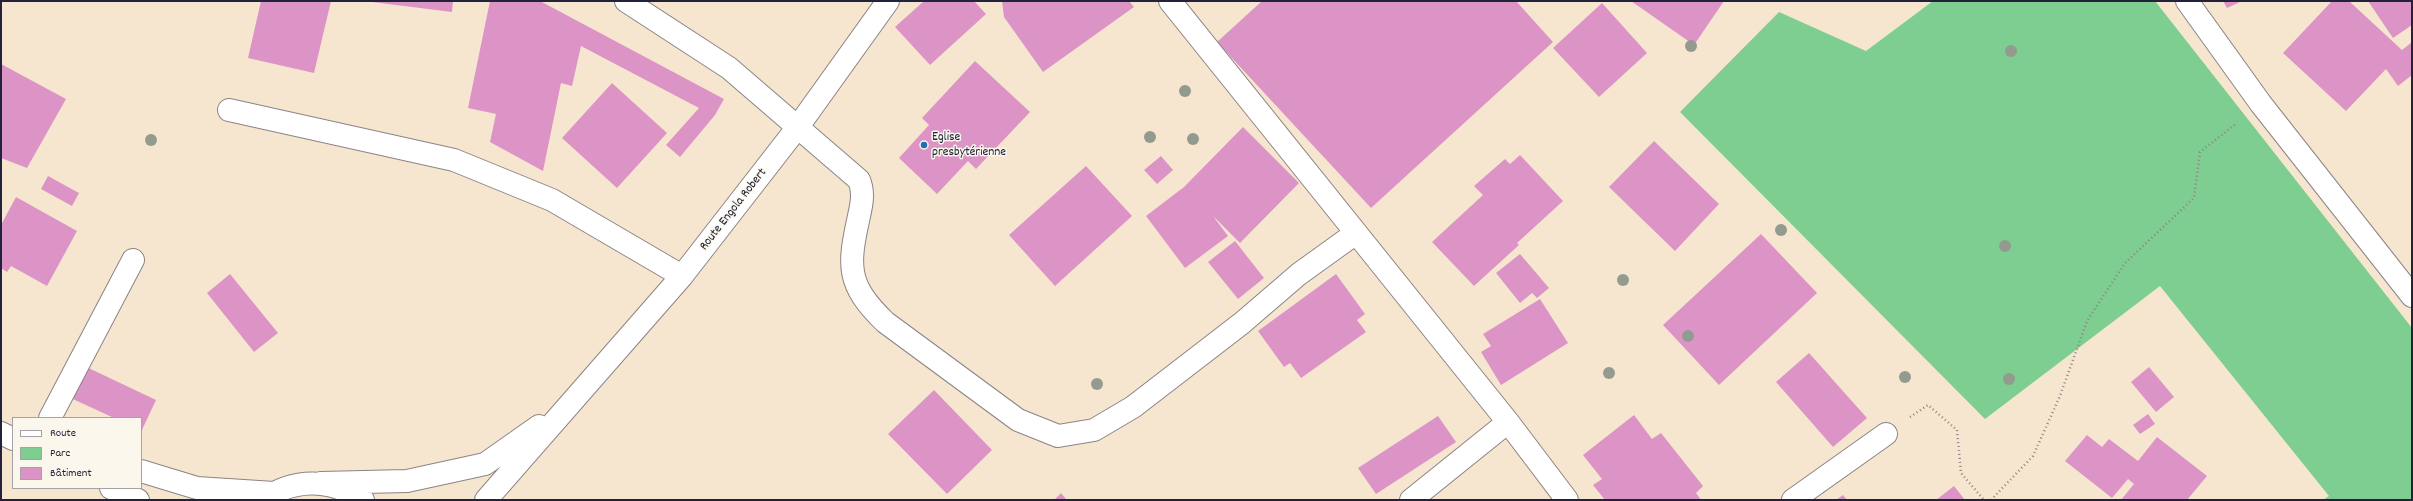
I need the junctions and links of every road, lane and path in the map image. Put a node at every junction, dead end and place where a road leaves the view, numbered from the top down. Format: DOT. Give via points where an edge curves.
graph roads {
  1 [pos="626,1"];
  2 [pos="888,1"];
  3 [pos="1170,1"];
  4 [pos="2187,1"];
  5 [pos="2261,104"];
  6 [pos="229,110"];
  7 [pos="797,128"];
  8 [pos="1356,233"];
  9 [pos="133,260"];
  10 [pos="682,276"];
  11 [pos="2412,296"];
  12 [pos="566,408"];
  13 [pos="51,417"];
  14 [pos="1508,422"];
  15 [pos="1,426"];
  16 [pos="12,429"];
  17 [pos="1,433"];
  18 [pos="1886,434"];
  19 [pos="12,438"];
  20 [pos="142,471"];
  21 [pos="321,483"];
  22 [pos="113,489"];
  23 [pos="269,496"];
  24 [pos="138,500"];
  25 [pos="363,500"];
  26 [pos="486,500"];
  27 [pos="1411,500"];
  28 [pos="1567,500"];
  29 [pos="1793,500"];
  30 [pos="1984,500"];
  31 [pos="1990,500"];
  1 -- 7 [label="street" via="729,68"];
  2 -- 7 [label="street, Route Engola Robert"];
  3 -- 8 [label="street"];
  4 -- 5 [label="street"];
  5 -- 11 [label="street"];
  5 -- 31 [label="path" via="2200,152 2194,198 2125,262 2087,321 2060,396 2033,456"];
  6 -- 10 [label="street" via="454,160 552,200"];
  7 -- 8 [label="street" via="859,180 863,189 851,267 858,290 871,308 885,322 1018,420 1058,436 1094,430 1133,407 1242,323 1300,274"];
  7 -- 10 [label="street, Route Engola Robert"];
  8 -- 14 [label="street"];
  9 -- 13 [label="street"];
  10 -- 12 [label="street, Route Engola Robert"];
  12 -- 21 [label="street, Route Engola Robert" via="485,464 407,481"];
  12 -- 26 [label="street, Route Engola Robert"];
  14 -- 27 [label="street"];
  14 -- 28 [label="street"];
  15 -- 16 [label="street"];
  17 -- 19 [label="street"];
  18 -- 29 [label="street"];
  18 -- 30 [label="path" via="1928,405 1957,430 1961,473"];
  20 -- 23 [label="street" via="196,488"];
  21 -- 23 [label="street, Route Engola Robert" via="297,484"];
  21 -- 25 [label="street" via="349,490"];
  22 -- 24 [label="street"];
}
